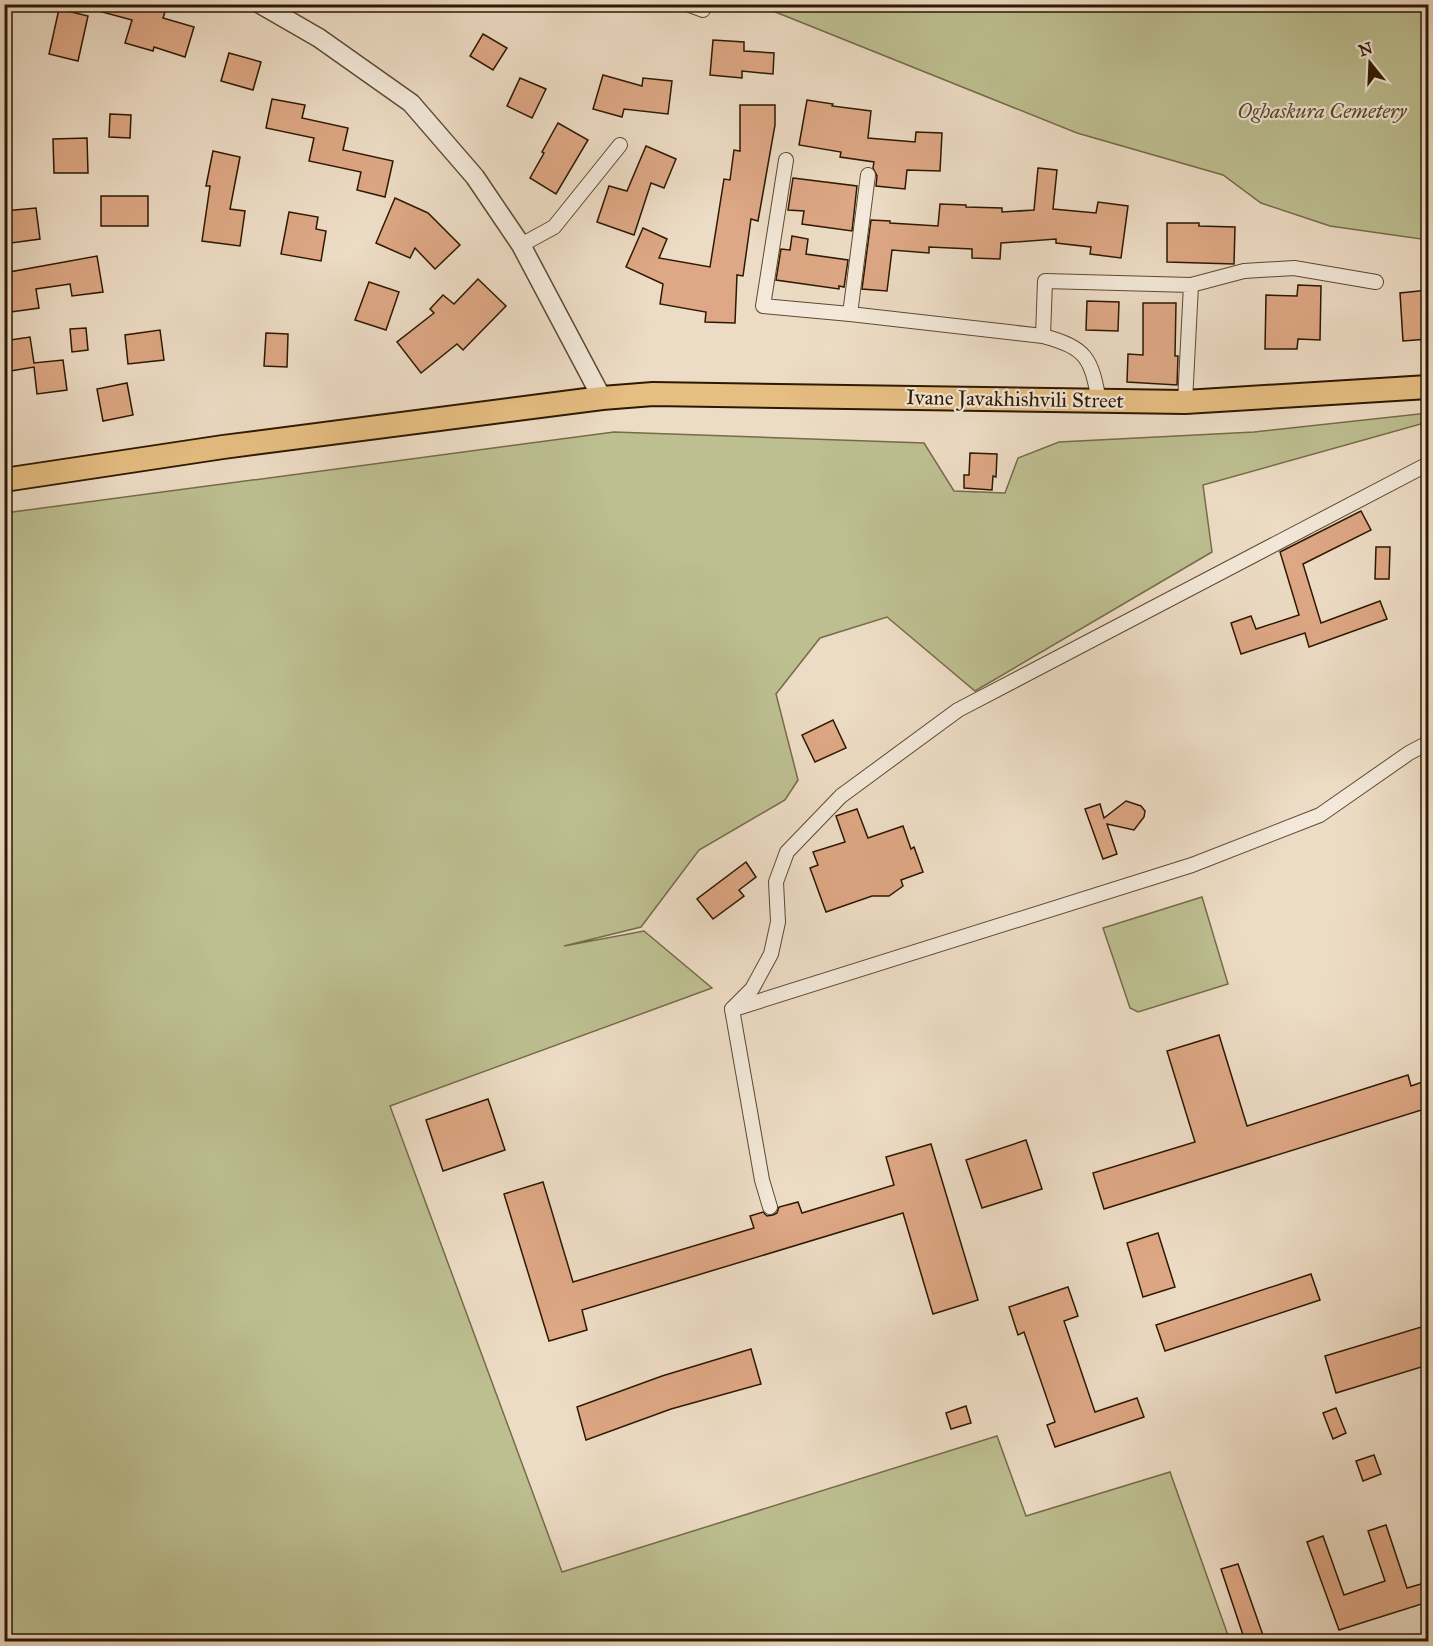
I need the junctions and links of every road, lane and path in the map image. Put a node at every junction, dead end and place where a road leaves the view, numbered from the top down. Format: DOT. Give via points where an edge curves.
graph roads {
  1 [pos="260,4"];
  2 [pos="687,4"];
  3 [pos="702,7"];
  4 [pos="620,145"];
  5 [pos="786,160"];
  6 [pos="868,175"];
  7 [pos="521,245"];
  8 [pos="1376,282"];
  9 [pos="1191,285"];
  10 [pos="850,314"];
  11 [pos="1043,336"];
  12 [pos="1428,387"];
  13 [pos="602,398"];
  14 [pos="1099,400"];
  15 [pos="1185,402"];
  16 [pos="1428,464"];
  17 [pos="4,480"];
  18 [pos="1428,743"];
  19 [pos="732,1009"];
  20 [pos="770,1207"];
  1 -- 7 [label="street" via="319,38 411,103 476,177"];
  2 -- 3 [label="street"];
  4 -- 7 [label="street" via="554,227"];
  5 -- 10 [label="street" via="763,306"];
  6 -- 10 [label="street"];
  7 -- 13 [label="street"];
  8 -- 9 [label="street" via="1294,268 1244,272"];
  9 -- 11 [label="street" via="1045,281"];
  9 -- 15 [label="street"];
  10 -- 11 [label="street"];
  11 -- 14 [label="street" via="1064,342 1082,354 1093,369"];
  12 -- 15 [label="main road, Ivane Javakhishvili Street"];
  13 -- 14 [label="main road, Ivane Javakhishvili Street" via="653,394"];
  13 -- 17 [label="main road, Ivane Javakhishvili Street"];
  14 -- 15 [label="main road, Ivane Javakhishvili Street"];
  16 -- 19 [label="street" via="958,710 842,796 787,852 776,882 778,922 771,954 752,989"];
  18 -- 19 [label="street" via="1320,815 1192,865"];
  19 -- 20 [label="street"];
}
